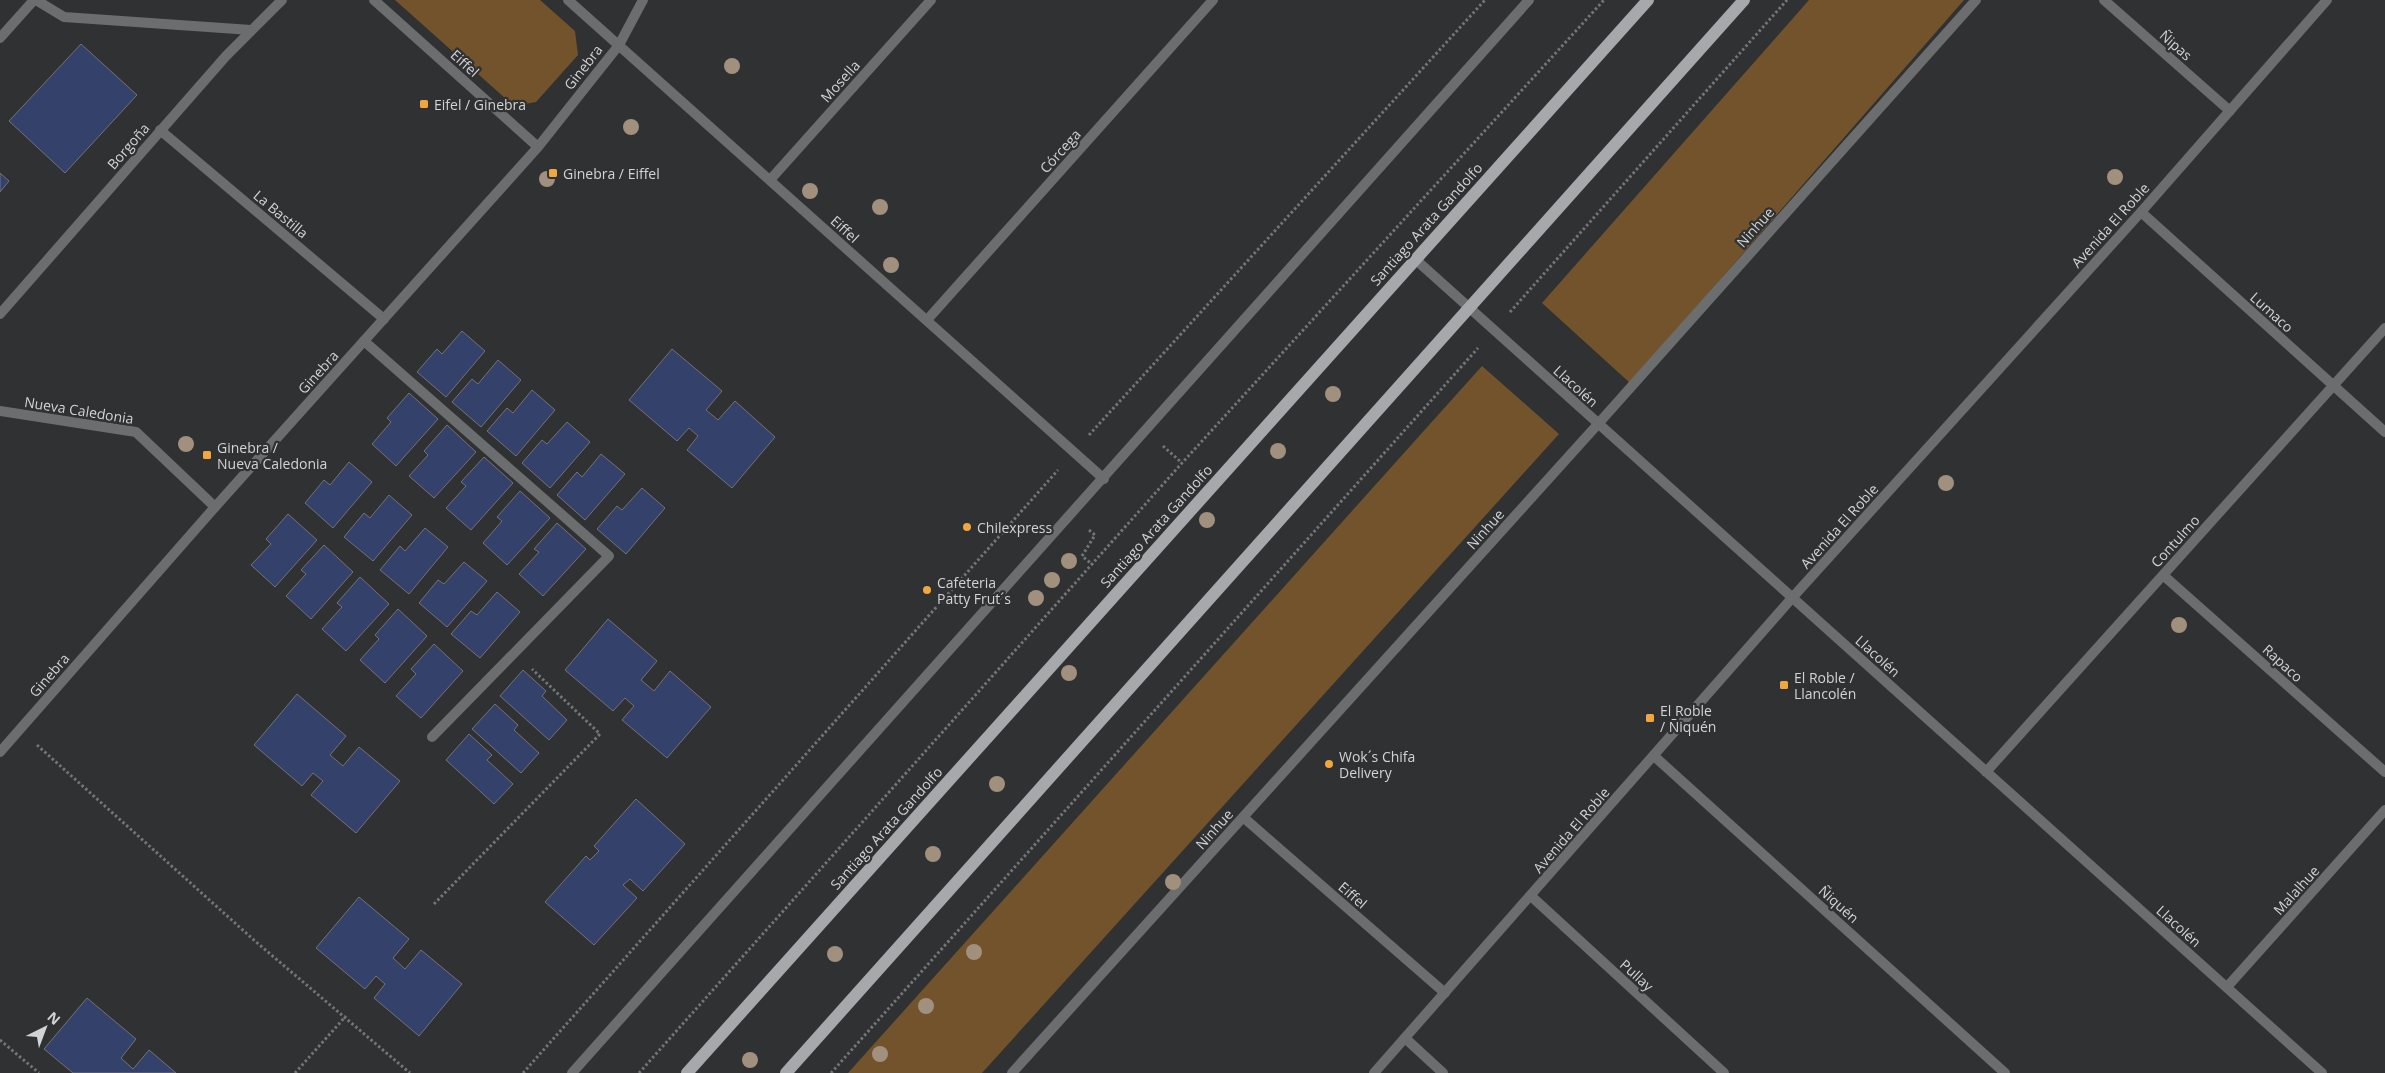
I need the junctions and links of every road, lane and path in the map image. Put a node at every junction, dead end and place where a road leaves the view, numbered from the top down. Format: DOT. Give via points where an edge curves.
graph roads {
  1 [pos="35,0"];
  2 [pos="282,0"];
  3 [pos="374,0"];
  4 [pos="568,0"];
  5 [pos="643,0"];
  6 [pos="931,0"];
  7 [pos="1213,0"];
  8 [pos="1486,0"];
  9 [pos="1529,0"];
  10 [pos="1604,0"];
  11 [pos="1648,0"];
  12 [pos="1744,0"];
  13 [pos="1787,0"];
  14 [pos="1976,0"];
  15 [pos="2104,0"];
  16 [pos="2327,0"];
  17 [pos="251,30"];
  18 [pos="0,38"];
  19 [pos="619,45"];
  20 [pos="2230,111"];
  21 [pos="160,130"];
  22 [pos="538,147"];
  23 [pos="770,180"];
  24 [pos="2141,212"];
  25 [pos="1415,260"];
  26 [pos="1469,308"];
  27 [pos="0,314"];
  28 [pos="384,318"];
  29 [pos="927,320"];
  30 [pos="2385,328"];
  31 [pos="1494,331"];
  32 [pos="364,341"];
  33 [pos="2333,386"];
  34 [pos="0,412"];
  35 [pos="1598,424"];
  36 [pos="2385,432"];
  37 [pos="1074,452"];
  38 [pos="1104,479"];
  39 [pos="215,507"];
  40 [pos="1072,515"];
  41 [pos="1093,565"];
  42 [pos="2163,575"];
  43 [pos="1792,598"];
  44 [pos="515,653"];
  45 [pos="20,730"];
  46 [pos="432,737"];
  47 [pos="0,752"];
  48 [pos="1654,756"];
  49 [pos="1986,772"];
  50 [pos="2385,772"];
  51 [pos="2385,810"];
  52 [pos="1243,817"];
  53 [pos="1531,896"];
  54 [pos="434,904"];
  55 [pos="2227,987"];
  56 [pos="1445,993"];
  57 [pos="346,1016"];
  58 [pos="1405,1038"];
  59 [pos="0,1040"];
  60 [pos="39,1073"];
  61 [pos="295,1073"];
  62 [pos="410,1073"];
  63 [pos="523,1073"];
  64 [pos="572,1073"];
  65 [pos="639,1073"];
  66 [pos="687,1073"];
  67 [pos="786,1073"];
  68 [pos="831,1073"];
  69 [pos="1012,1073"];
  70 [pos="1374,1073"];
  71 [pos="1443,1073"];
  72 [pos="1724,1073"];
  73 [pos="2005,1073"];
  74 [pos="2322,1073"];
  1 -- 17 [label="street" via="64,18"];
  1 -- 18 [label="street"];
  2 -- 17 [label="street, Borgoña"];
  3 -- 22 [label="street, Eiffel"];
  4 -- 19 [label="street, Eiffel"];
  5 -- 19 [label="street, Ginebra"];
  6 -- 23 [label="street, Mosella"];
  7 -- 29 [label="street, Córcega"];
  8 -- 37 [label="path"];
  9 -- 38 [label="street"];
  10 -- 41 [label="path"];
  11 -- 25 [label="main road, Santiago Arata Gandolfo"];
  12 -- 26 [label="main road"];
  13 -- 31 [label="path"];
  14 -- 35 [label="street, Ninhue"];
  15 -- 20 [label="street, Ñipas"];
  16 -- 20 [label="street, Avenida El Roble"];
  17 -- 21 [label="street, Borgoña"];
  19 -- 22 [label="street, Ginebra"];
  19 -- 23 [label="street, Eiffel"];
  20 -- 24 [label="street, Avenida El Roble"];
  21 -- 27 [label="street, Borgoña"];
  21 -- 28 [label="street, La Bastilla"];
  22 -- 28 [label="street, Ginebra"];
  23 -- 29 [label="street, Eiffel"];
  24 -- 33 [label="street, Lumaco"];
  24 -- 43 [label="street, Avenida El Roble"];
  25 -- 26 [label="street, Llacolén"];
  25 -- 66 [label="main road, Santiago Arata Gandolfo"];
  26 -- 31 [label="street, Llacolén"];
  26 -- 67 [label="main road"];
  28 -- 32 [label="street, Ginebra"];
  29 -- 37 [label="street, Eiffel"];
  30 -- 33 [label="street, Contulmo"];
  31 -- 35 [label="street, Llacolén"];
  31 -- 68 [label="path"];
  32 -- 39 [label="street, Ginebra"];
  32 -- 44 [label="street" via="609,556"];
  33 -- 36 [label="street, Lumaco"];
  33 -- 42 [label="street, Contulmo"];
  34 -- 39 [label="street, Nueva Caledonia" via="136,432"];
  35 -- 43 [label="street, Llacolén"];
  35 -- 52 [label="street, Ninhue"];
  37 -- 38 [label="street, Eiffel"];
  37 -- 63 [label="path"];
  38 -- 40 [label="street"];
  39 -- 45 [label="street, Ginebra"];
  40 -- 41 [label="path" via="1095,535 1082,556"];
  40 -- 64 [label="street"];
  41 -- 65 [label="path"];
  42 -- 49 [label="street, Contulmo"];
  42 -- 50 [label="street, Rapaco"];
  43 -- 48 [label="street, Avenida El Roble"];
  43 -- 49 [label="street, Llacolén"];
  44 -- 46 [label="street"];
  44 -- 54 [label="path" via="600,734"];
  45 -- 47 [label="street, Ginebra"];
  45 -- 57 [label="path" via="256,941"];
  48 -- 53 [label="street, Avenida El Roble"];
  48 -- 73 [label="street, Ñiquén"];
  49 -- 55 [label="street, Llacolén"];
  51 -- 55 [label="street, Malalhue"];
  52 -- 56 [label="street, Eiffel"];
  52 -- 69 [label="street, Ninhue"];
  53 -- 56 [label="street, Avenida El Roble"];
  53 -- 72 [label="street, Pullay"];
  55 -- 74 [label="street, Llacolén"];
  56 -- 58 [label="street, Avenida El Roble"];
  57 -- 61 [label="path"];
  57 -- 62 [label="path"];
  58 -- 70 [label="street, Avenida El Roble"];
  58 -- 71 [label="street"];
  59 -- 60 [label="path"];
}
